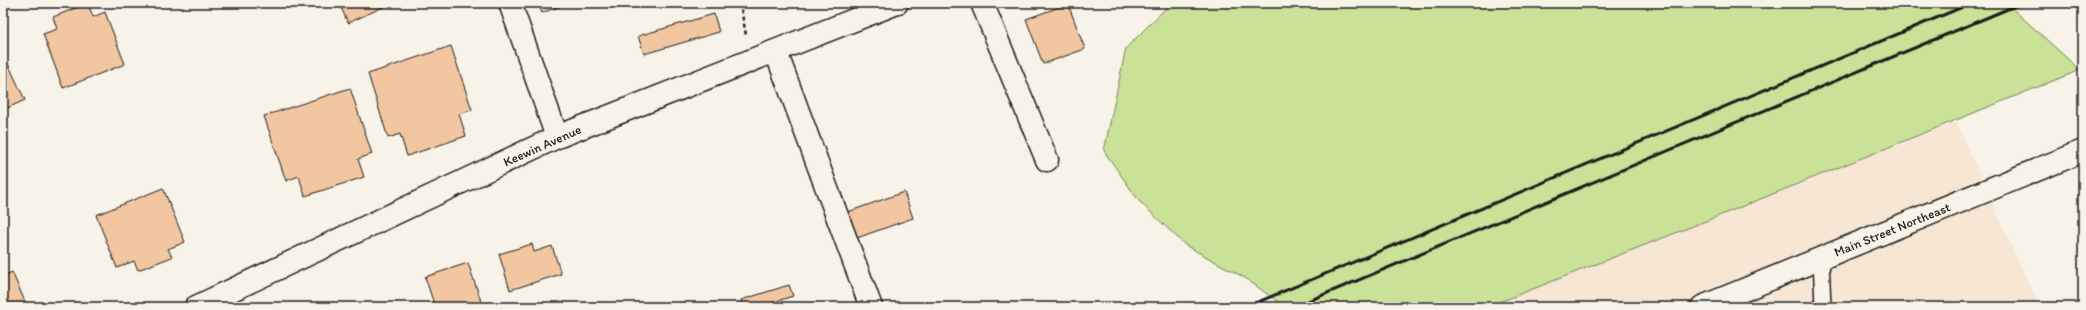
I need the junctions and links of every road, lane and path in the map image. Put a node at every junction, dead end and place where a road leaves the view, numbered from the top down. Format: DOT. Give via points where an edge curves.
graph roads {
  1 [pos="510,3"];
  2 [pos="740,3"];
  3 [pos="897,3"];
  4 [pos="982,3"];
  5 [pos="776,52"];
  6 [pos="751,61"];
  7 [pos="557,137"];
  8 [pos="2083,151"];
  9 [pos="1047,160"];
  10 [pos="1821,258"];
  11 [pos="196,307"];
  12 [pos="872,307"];
  13 [pos="1702,307"];
  14 [pos="1823,307"];
  1 -- 7 [label="street"];
  2 -- 6 [label="path"];
  3 -- 5 [label="street, Keewin Avenue"];
  4 -- 9 [label="street"];
  5 -- 6 [label="street, Keewin Avenue"];
  5 -- 12 [label="street"];
  6 -- 7 [label="street, Keewin Avenue"];
  7 -- 11 [label="street, Keewin Avenue"];
  8 -- 10 [label="street, Main Street Northeast"];
  10 -- 13 [label="street, Main Street Northeast"];
  10 -- 14 [label="lane"];
}
